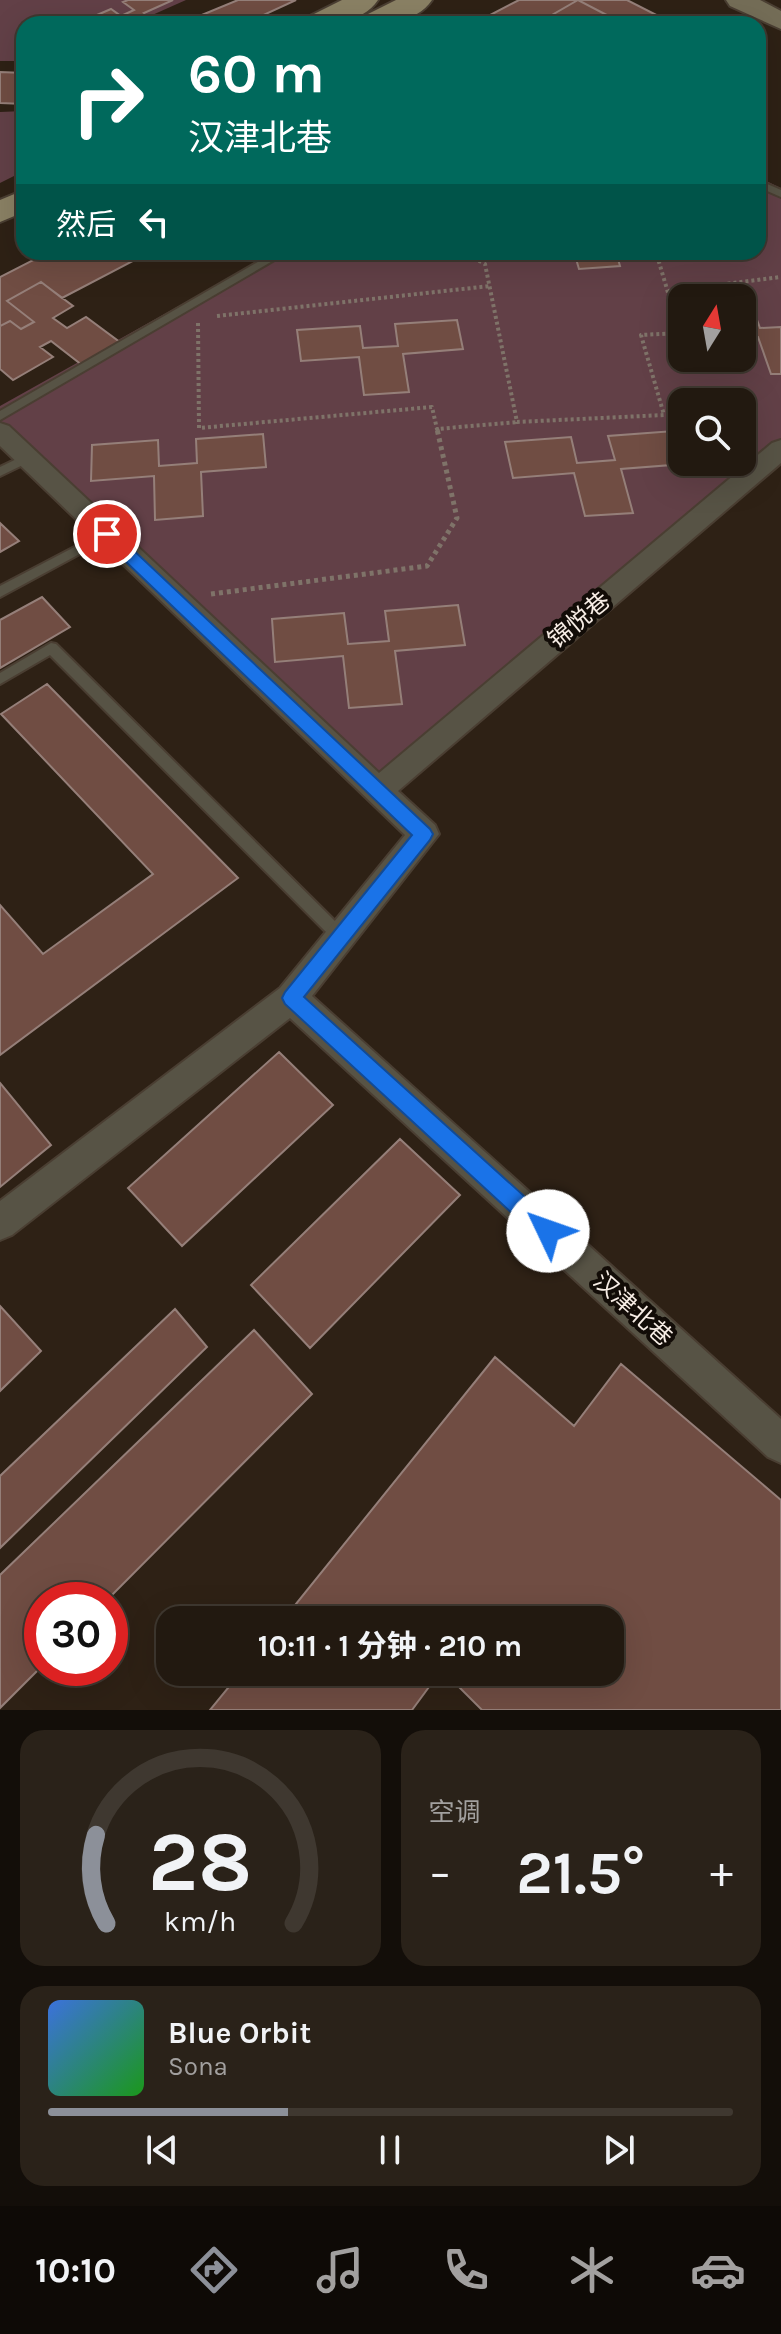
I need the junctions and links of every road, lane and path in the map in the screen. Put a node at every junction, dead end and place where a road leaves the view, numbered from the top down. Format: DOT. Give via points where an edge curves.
graph roads {
  1 [pos="364,0"];
  2 [pos="418,0"];
  3 [pos="739,0"];
  4 [pos="332,16"];
  5 [pos="386,16"];
  6 [pos="781,21"];
  7 [pos="269,260"];
  8 [pos="478,260"];
  9 [pos="658,260"];
  10 [pos="781,277"];
  11 [pos="724,284"];
  12 [pos="490,286"];
  13 [pos="668,291"];
  14 [pos="213,316"];
  15 [pos="157,324"];
  16 [pos="668,334"];
  17 [pos="0,416"];
  18 [pos="517,422"];
  19 [pos="437,429"];
  20 [pos="0,432"];
  21 [pos="781,449"];
  22 [pos="27,458"];
  23 [pos="0,472"];
  24 [pos="107,534"];
  25 [pos="0,592"];
  26 [pos="175,599"];
  27 [pos="0,679"];
  28 [pos="378,791"];
  29 [pos="341,937"];
  30 [pos="291,998"];
  31 [pos="0,1223"];
  32 [pos="781,1444"];
  1 -- 4 [label="main road"];
  2 -- 5 [label="main road"];
  3 -- 6 [label="street"];
  7 -- 15 [label="lane"];
  8 -- 12 [label="path" via="485,264"];
  9 -- 13 [label="path"];
  10 -- 11 [label="path"];
  12 -- 14 [label="path"];
  12 -- 18 [label="path"];
  15 -- 17 [label="lane"];
  15 -- 19 [label="path" via="198,318 199,428 432,407"];
  16 -- 18 [label="path" via="641,335 664,415"];
  18 -- 19 [label="path"];
  19 -- 26 [label="path" via="457,518 427,566"];
  20 -- 22 [label="street"];
  21 -- 28 [label="street, 锦悦巷"];
  22 -- 23 [label="lane"];
  22 -- 24 [label="street"];
  24 -- 25 [label="lane"];
  24 -- 26 [label="street"];
  26 -- 28 [label="street"];
  27 -- 29 [label="lane" via="51,648"];
  28 -- 29 [label="street" via="424,834"];
  29 -- 30 [label="street"];
  30 -- 31 [label="street"];
  30 -- 32 [label="street, 汉津北巷"];
}
